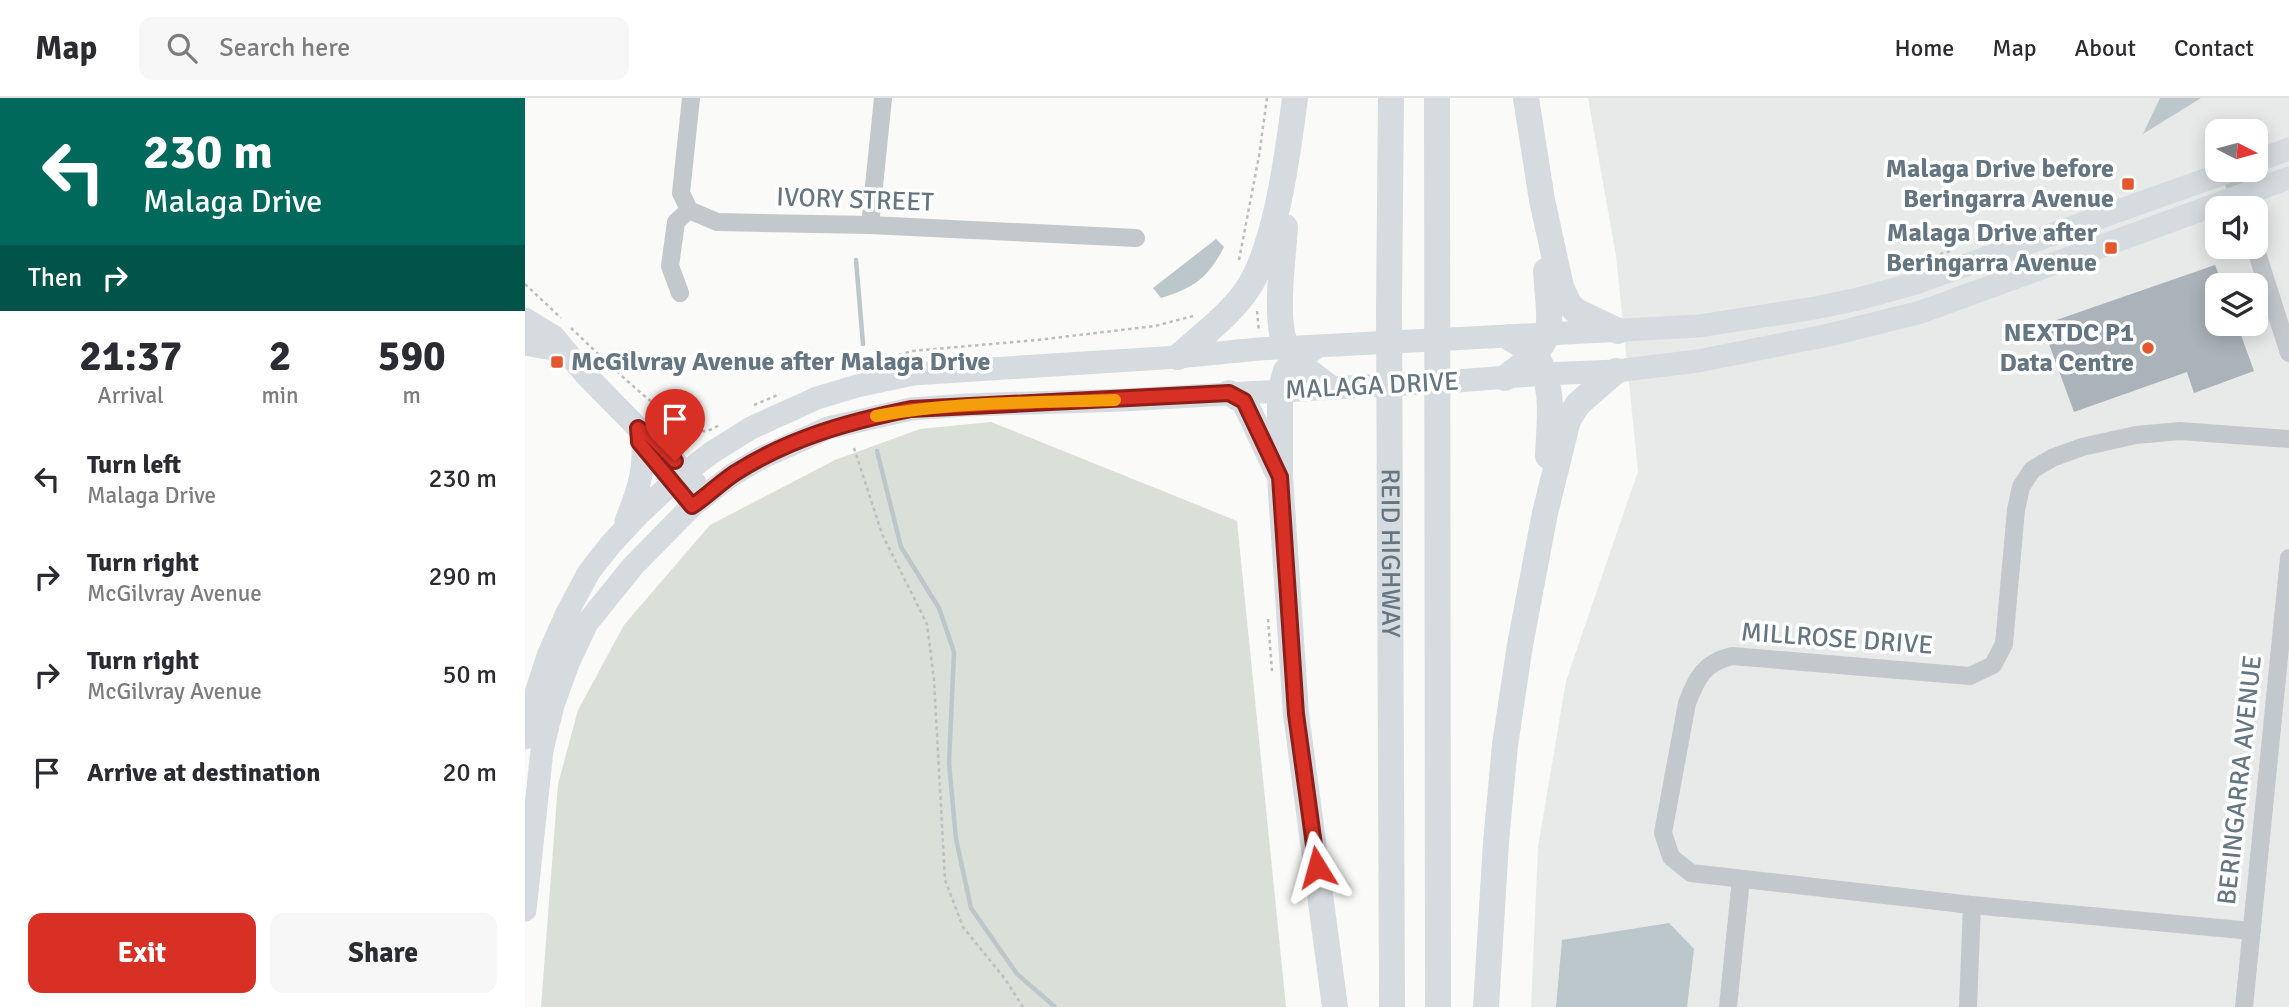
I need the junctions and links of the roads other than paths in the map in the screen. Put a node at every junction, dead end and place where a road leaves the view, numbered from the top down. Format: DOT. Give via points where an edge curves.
graph roads {
  1 [pos="691,98"];
  2 [pos="883,98"];
  3 [pos="1295,98"];
  4 [pos="1391,98"];
  5 [pos="1437,98"];
  6 [pos="1526,98"];
  7 [pos="1289,146"];
  8 [pos="2289,149"];
  9 [pos="2268,157"];
  10 [pos="2289,178"];
  11 [pos="2205,180"];
  12 [pos="2253,196"];
  13 [pos="1542,200"];
  14 [pos="689,210"];
  15 [pos="2205,214"];
  16 [pos="870,225"];
  17 [pos="1136,238"];
  18 [pos="2259,259"];
  19 [pos="680,293"];
  20 [pos="525,319"];
  21 [pos="1618,331"];
  22 [pos="2286,331"];
  23 [pos="1509,337"];
  24 [pos="525,344"];
  25 [pos="564,351"];
  26 [pos="1299,352"];
  27 [pos="2289,353"];
  28 [pos="1542,355"];
  29 [pos="1178,357"];
  30 [pos="1616,371"];
  31 [pos="1505,378"];
  32 [pos="1329,387"];
  33 [pos="1280,391"];
  34 [pos="1229,393"];
  35 [pos="645,438"];
  36 [pos="2289,439"];
  37 [pos="712,453"];
  38 [pos="1280,477"];
  39 [pos="679,478"];
  40 [pos="699,501"];
  41 [pos="1545,513"];
  42 [pos="623,531"];
  43 [pos="2289,558"];
  44 [pos="525,738"];
  45 [pos="1741,879"];
  46 [pos="1972,905"];
  47 [pos="525,910"];
  48 [pos="2252,931"];
  49 [pos="1335,1007"];
  50 [pos="1392,1007"];
  51 [pos="1438,1007"];
  52 [pos="1486,1007"];
  53 [pos="1728,1007"];
  54 [pos="1968,1007"];
  55 [pos="2244,1007"];
  1 -- 14 [label="street" via="681,193"];
  2 -- 16 [label="street"];
  3 -- 7 [label="highway"];
  4 -- 50 [label="highway, REID HIGHWAY"];
  5 -- 51 [label="highway, REID HIGHWAY"];
  6 -- 13 [label="highway"];
  7 -- 26 [label="highway" via="1281,328"];
  7 -- 29 [label="highway" via="1261,263 1245,293"];
  8 -- 9 [label="main road"];
  10 -- 12 [label="main road"];
  11 -- 21 [label="main road" via="1858,299 1699,326"];
  13 -- 21 [label="highway" via="1569,304"];
  13 -- 28 [label="highway" via="1550,310"];
  14 -- 16 [label="street, IVORY STREET" via="717,222"];
  14 -- 19 [label="street" via="676,222 670,266"];
  15 -- 30 [label="main road" via="1921,312 1698,361"];
  16 -- 17 [label="street, IVORY STREET"];
  18 -- 22 [label="street"];
  20 -- 25 [label="main road" via="553,335"];
  21 -- 28 [label="main road"];
  22 -- 27 [label="street"];
  23 -- 26 [label="main road, MALAGA DRIVE"];
  23 -- 28 [label="highway"];
  24 -- 25 [label="main road"];
  25 -- 35 [label="main road"];
  26 -- 29 [label="main road, MALAGA DRIVE" via="1259,339"];
  26 -- 32 [label="highway" via="1308,371"];
  26 -- 33 [label="highway"];
  28 -- 30 [label="main road"];
  28 -- 31 [label="highway"];
  28 -- 41 [label="highway" via="1550,396"];
  29 -- 37 [label="main road, MALAGA DRIVE" via="913,374 817,398 751,428"];
  30 -- 41 [label="highway" via="1578,404 1568,420"];
  31 -- 32 [label="main road, MALAGA DRIVE"];
  32 -- 33 [label="main road, MALAGA DRIVE"];
  33 -- 34 [label="main road, MALAGA DRIVE"];
  33 -- 38 [label="highway"];
  34 -- 38 [label="highway" via="1244,401"];
  34 -- 40 [label="main road, MALAGA DRIVE" via="966,405 864,418 828,428 761,458"];
  35 -- 37 [label="main road"];
  35 -- 39 [label="main road"];
  35 -- 42 [label="main road" via="641,485"];
  36 -- 45 [label="street, MILLROSE DRIVE" via="2180,431 2136,435 2072,451 2032,470 2021,487 2016,510 2004,643 1993,665 1970,676 1732,656 1705,669 1687,703 1663,833 1671,858 1691,873"];
  37 -- 39 [label="main road, MALAGA DRIVE"];
  38 -- 49 [label="highway" via="1296,714"];
  39 -- 40 [label="main road"];
  39 -- 42 [label="main road, MALAGA DRIVE"];
  40 -- 47 [label="main road, MALAGA DRIVE" via="633,566 587,623 569,661 542,750"];
  41 -- 52 [label="highway" via="1505,745"];
  42 -- 44 [label="main road, MALAGA DRIVE" via="589,572 567,613 548,656"];
  43 -- 48 [label="street, BERINGARRA AVENUE"];
  45 -- 46 [label="street, MILLROSE DRIVE"];
  45 -- 53 [label="street"];
  46 -- 48 [label="street, MILLROSE DRIVE"];
  46 -- 54 [label="street"];
  48 -- 55 [label="street, BERINGARRA AVENUE"];
}
